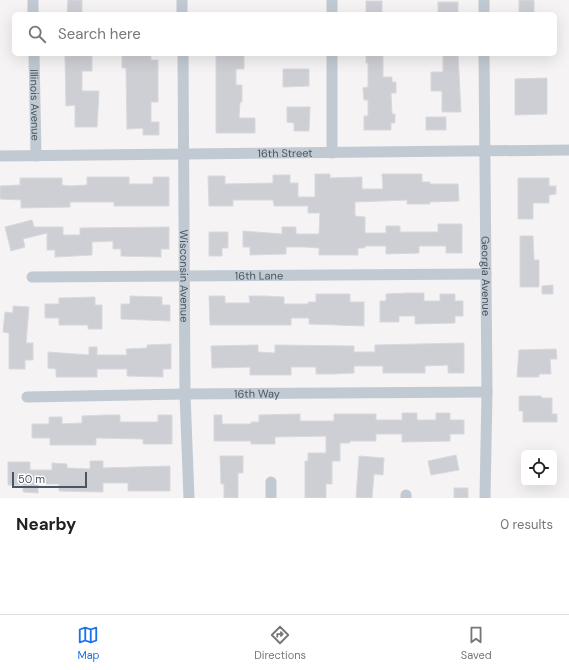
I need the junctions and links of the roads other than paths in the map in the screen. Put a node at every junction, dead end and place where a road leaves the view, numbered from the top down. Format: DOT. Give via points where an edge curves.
graph roads {
  1 [pos="33,0"];
  2 [pos="182,0"];
  3 [pos="332,0"];
  4 [pos="484,0"];
  5 [pos="33,12"];
  6 [pos="182,12"];
  7 [pos="332,12"];
  8 [pos="484,12"];
  9 [pos="34,56"];
  10 [pos="183,56"];
  11 [pos="332,56"];
  12 [pos="484,56"];
  13 [pos="569,150"];
  14 [pos="486,151"];
  15 [pos="332,152"];
  16 [pos="184,153"];
  17 [pos="0,156"];
  18 [pos="36,156"];
  19 [pos="486,274"];
  20 [pos="32,277"];
  21 [pos="184,277"];
  22 [pos="487,392"];
  23 [pos="185,394"];
  24 [pos="27,397"];
  25 [pos="271,482"];
  26 [pos="189,498"];
  27 [pos="271,498"];
  28 [pos="486,498"];
  1 -- 5 [label="street"];
  2 -- 6 [label="street"];
  3 -- 7 [label="street"];
  4 -- 8 [label="street"];
  9 -- 18 [label="street, Illinois Avenue"];
  10 -- 16 [label="street, Wisconsin Avenue"];
  11 -- 15 [label="street"];
  12 -- 14 [label="street, Georgia Avenue"];
  13 -- 14 [label="street, 16th Street"];
  14 -- 15 [label="street, 16th Street"];
  14 -- 19 [label="street, Georgia Avenue"];
  15 -- 16 [label="street, 16th Street"];
  16 -- 18 [label="street, 16th Street"];
  16 -- 21 [label="street, Wisconsin Avenue"];
  17 -- 18 [label="street, 16th Street"];
  19 -- 21 [label="street, 16th Lane"];
  19 -- 22 [label="street, Georgia Avenue"];
  20 -- 21 [label="street, 16th Lane"];
  21 -- 23 [label="street, Wisconsin Avenue"];
  22 -- 23 [label="street, 16th Way"];
  22 -- 28 [label="street, Georgia Avenue"];
  23 -- 24 [label="street, 16th Way"];
  23 -- 26 [label="street, Wisconsin Avenue"];
  25 -- 27 [label="street"];
}
